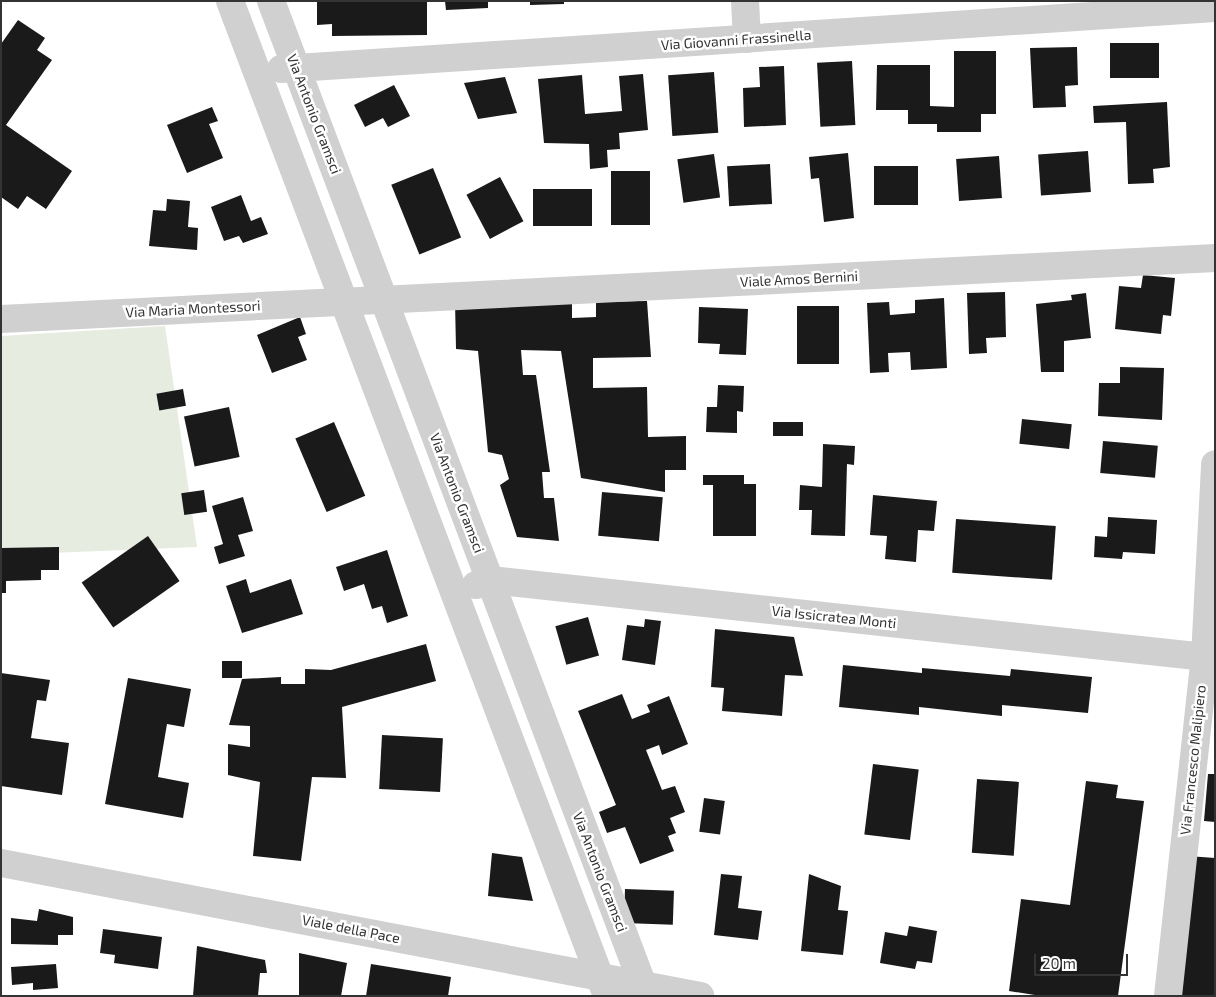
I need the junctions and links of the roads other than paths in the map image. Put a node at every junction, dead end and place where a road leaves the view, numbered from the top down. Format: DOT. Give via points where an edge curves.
graph roads {
  1 [pos="230,1"];
  2 [pos="271,1"];
  3 [pos="745,1"];
  4 [pos="1215,8"];
  5 [pos="747,39"];
  6 [pos="296,68"];
  7 [pos="257,71"];
  8 [pos="1215,258"];
  9 [pos="384,299"];
  10 [pos="344,302"];
  11 [pos="1,319"];
  12 [pos="1215,464"];
  13 [pos="490,580"];
  14 [pos="454,593"];
  15 [pos="1210,657"];
  16 [pos="1,863"];
  17 [pos="603,986"];
  18 [pos="643,992"];
  19 [pos="700,996"];
  20 [pos="1168,996"];
  1 -- 7 [label="street"];
  2 -- 6 [label="street, Via Antonio Gramsci"];
  3 -- 5 [label="street"];
  4 -- 5 [label="street, Via Giovanni Frassinella"];
  5 -- 6 [label="street, Via Giovanni Frassinella"];
  6 -- 7 [label="street, Via Giovanni Frassinella"];
  6 -- 9 [label="street, Via Antonio Gramsci"];
  7 -- 10 [label="street"];
  8 -- 9 [label="street, Viale Amos Bernini"];
  9 -- 10 [label="street, Via Maria Montessori"];
  9 -- 13 [label="street, Via Antonio Gramsci"];
  10 -- 11 [label="street, Via Maria Montessori"];
  10 -- 14 [label="street"];
  12 -- 15 [label="street, Via Francesco Malipiero"];
  13 -- 14 [label="street, Via Issicratea Monti"];
  13 -- 15 [label="street, Via Issicratea Monti"];
  13 -- 18 [label="street, Via Antonio Gramsci"];
  14 -- 17 [label="street"];
  15 -- 20 [label="street, Via Francesco Malipiero"];
  16 -- 17 [label="street, Viale della Pace"];
  17 -- 18 [label="street, Viale della Pace"];
  18 -- 19 [label="street, Viale della Pace"];
}
